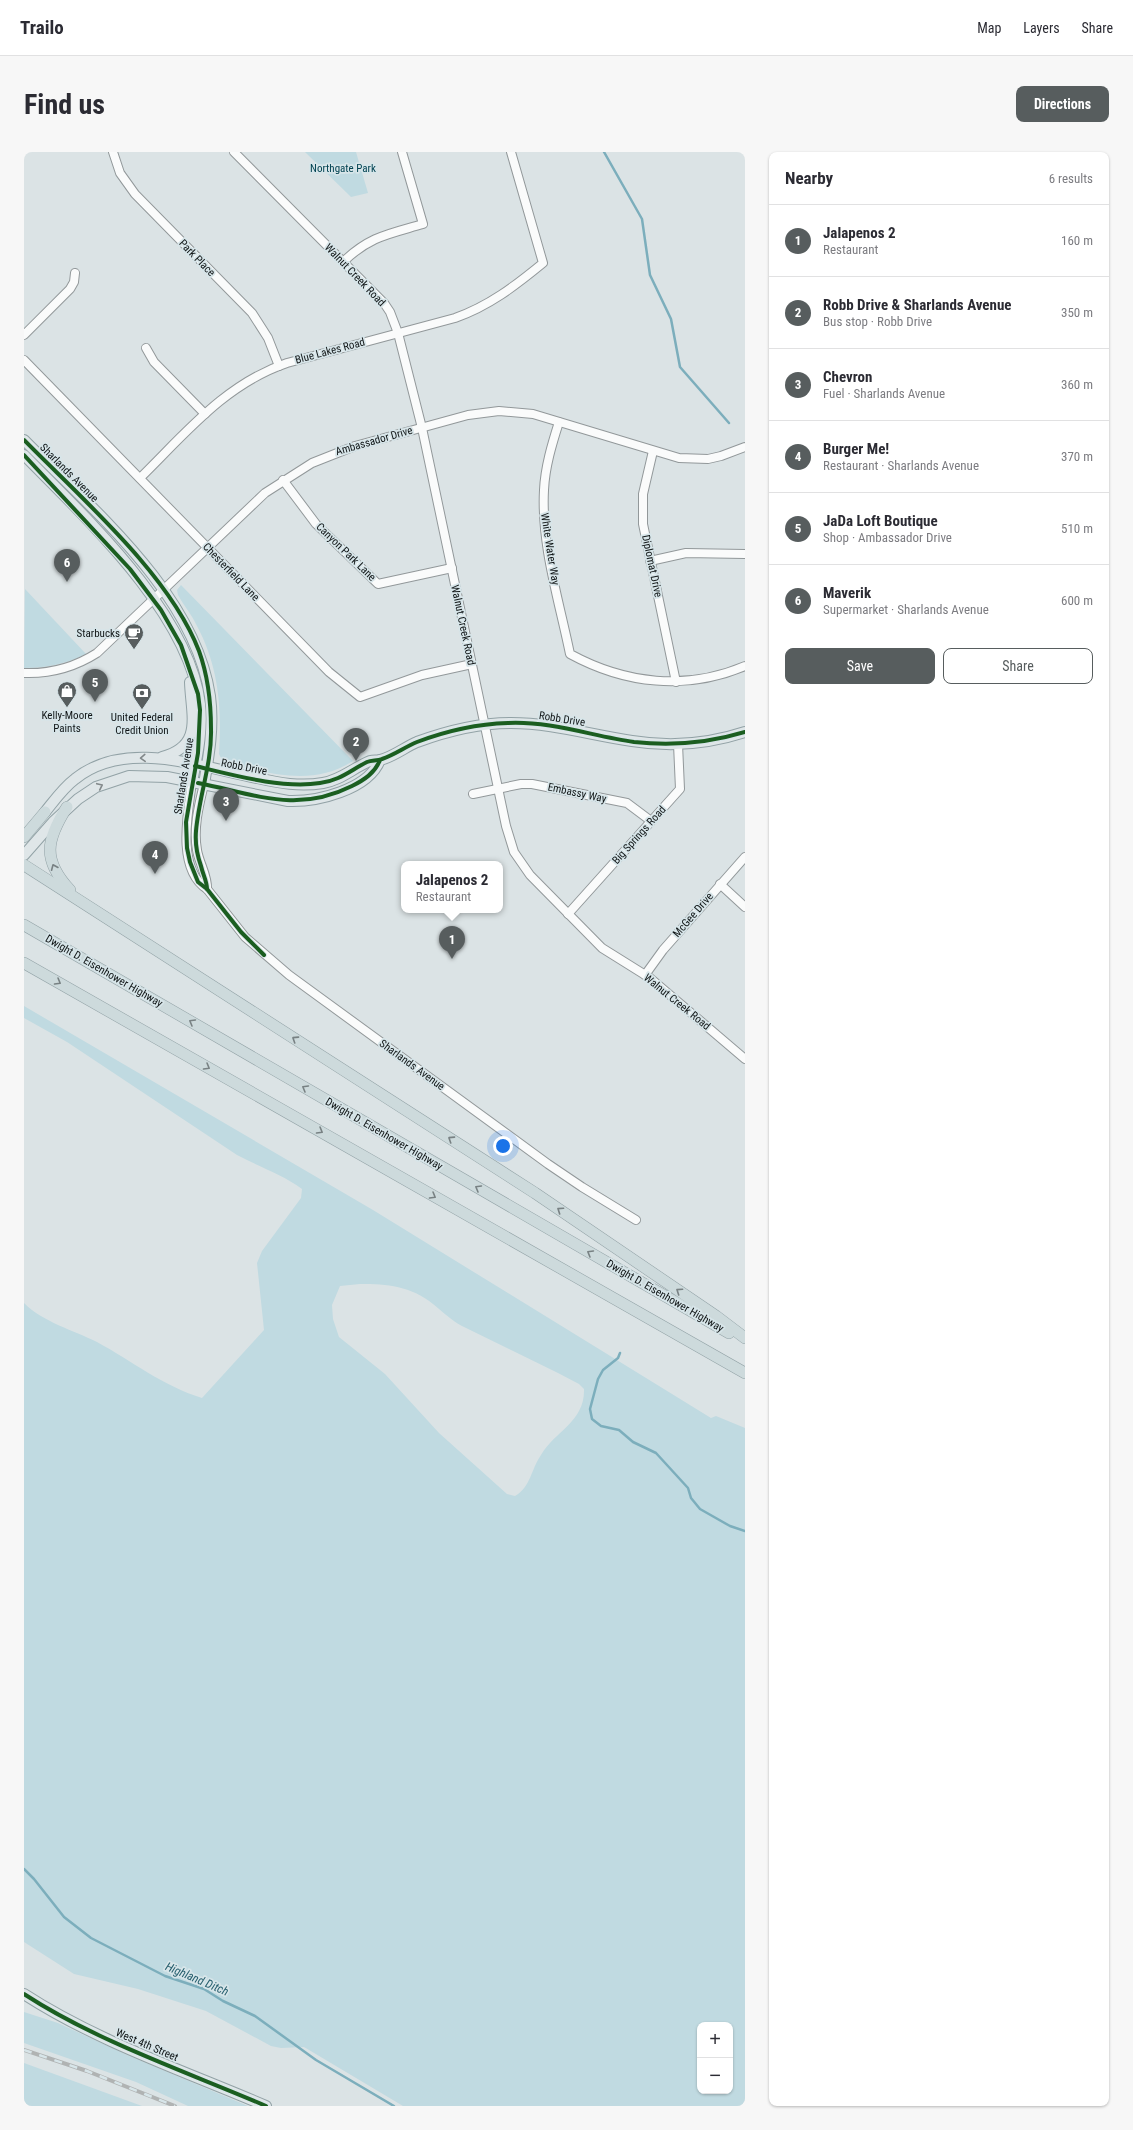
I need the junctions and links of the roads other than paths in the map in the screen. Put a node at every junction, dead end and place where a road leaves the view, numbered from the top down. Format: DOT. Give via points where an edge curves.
graph roads {
  1 [pos="113,152"];
  2 [pos="234,152"];
  3 [pos="402,152"];
  4 [pos="511,152"];
  5 [pos="343,262"];
  6 [pos="75,273"];
  7 [pos="398,333"];
  8 [pos="24,334"];
  9 [pos="146,348"];
  10 [pos="24,360"];
  11 [pos="279,366"];
  12 [pos="204,414"];
  13 [pos="559,422"];
  14 [pos="422,428"];
  15 [pos="24,440"];
  16 [pos="745,447"];
  17 [pos="653,451"];
  18 [pos="24,455"];
  19 [pos="140,478"];
  20 [pos="283,480"];
  21 [pos="207,547"];
  22 [pos="745,554"];
  23 [pos="650,561"];
  24 [pos="452,568"];
  25 [pos="162,589"];
  26 [pos="153,598"];
  27 [pos="472,664"];
  28 [pos="745,666"];
  29 [pos="190,668"];
  30 [pos="24,673"];
  31 [pos="676,682"];
  32 [pos="484,725"];
  33 [pos="745,732"];
  34 [pos="678,744"];
  35 [pos="159,758"];
  36 [pos="380,760"];
  37 [pos="195,766"];
  38 [pos="206,768"];
  39 [pos="192,782"];
  40 [pos="204,784"];
  41 [pos="498,789"];
  42 [pos="472,794"];
  43 [pos="67,807"];
  44 [pos="45,812"];
  45 [pos="651,821"];
  46 [pos="24,827"];
  47 [pos="24,837"];
  48 [pos="24,855"];
  49 [pos="745,856"];
  50 [pos="24,865"];
  51 [pos="720,884"];
  52 [pos="207,889"];
  53 [pos="88,906"];
  54 [pos="745,907"];
  55 [pos="568,914"];
  56 [pos="24,925"];
  57 [pos="24,962"];
  58 [pos="645,975"];
  59 [pos="745,1059"];
  60 [pos="636,1220"];
  61 [pos="745,1338"];
  62 [pos="745,1343"];
  63 [pos="745,1373"];
  64 [pos="24,1994"];
  65 [pos="266,2106"];
  1 -- 11 [label="street, Park Place" via="120,173 135,194 252,313 268,338"];
  2 -- 5 [label="street, Walnut Creek Road"];
  3 -- 5 [label="street" via="423,224 372,239 362,244"];
  4 -- 7 [label="street, Blue Lakes Road" via="543,263 504,294 473,312"];
  5 -- 7 [label="street, Walnut Creek Road" via="384,303"];
  6 -- 8 [label="street" via="70,289"];
  7 -- 11 [label="street, Blue Lakes Road"];
  7 -- 14 [label="street, Walnut Creek Road"];
  9 -- 12 [label="street" via="154,362"];
  10 -- 19 [label="street, Chesterfield Lane"];
  11 -- 12 [label="street, Blue Lakes Road" via="229,392"];
  12 -- 19 [label="street, Blue Lakes Road"];
  13 -- 14 [label="street, Ambassador Drive" via="533,414 499,411 468,415"];
  13 -- 17 [label="street, Ambassador Drive"];
  13 -- 31 [label="street, White Water Way" via="546,470 543,510 548,548 570,654 621,676"];
  14 -- 20 [label="street, Ambassador Drive" via="334,453"];
  14 -- 24 [label="street, Walnut Creek Road"];
  15 -- 25 [label="main road, Sharlands Avenue" via="128,547"];
  16 -- 17 [label="street, Ambassador Drive" via="708,459 679,458"];
  17 -- 23 [label="street, Diplomat Drive" via="645,477 642,509"];
  18 -- 26 [label="main road, Sharlands Avenue" via="115,552"];
  19 -- 21 [label="street, Chesterfield Lane"];
  20 -- 21 [label="street, Ambassador Drive" via="248,507"];
  20 -- 24 [label="street, Canyon Park Lane" via="316,524 378,584"];
  21 -- 25 [label="street, Ambassador Drive"];
  21 -- 27 [label="street, Chesterfield Lane" via="329,672 360,697 422,675"];
  22 -- 23 [label="street" via="686,553"];
  23 -- 31 [label="street, Diplomat Drive"];
  24 -- 27 [label="street, Walnut Creek Road"];
  25 -- 26 [label="street, Ambassador Drive"];
  25 -- 38 [label="main road, Sharlands Avenue" via="187,625 204,667 211,714"];
  26 -- 29 [label="main road, Sharlands Avenue" via="176,634"];
  26 -- 30 [label="street, Ambassador Drive" via="105,646 88,658 60,670"];
  27 -- 32 [label="street, Walnut Creek Road"];
  28 -- 31 [label="street" via="715,676"];
  29 -- 35 [label="main road" via="192,733 183,748"];
  29 -- 37 [label="main road, Sharlands Avenue" via="200,710 200,733"];
  32 -- 34 [label="main road, Robb Drive" via="530,723 634,742"];
  32 -- 36 [label="main road, Robb Drive" via="439,734"];
  32 -- 41 [label="street, Walnut Creek Road"];
  33 -- 34 [label="main road, Robb Drive" via="713,740"];
  34 -- 45 [label="street, Big Springs Road" via="680,788"];
  35 -- 37 [label="main road, Robb Drive"];
  35 -- 44 [label="main road, Robb Drive, one-way" via="112,761 89,770 67,785"];
  36 -- 38 [label="main road, Robb Drive" via="367,762 328,782 298,785"];
  36 -- 40 [label="main road, Robb Drive" via="372,773 355,784 337,794 312,800 288,801"];
  37 -- 38 [label="main road, Robb Drive"];
  37 -- 39 [label="main road, Sharlands Avenue"];
  38 -- 40 [label="main road, Sharlands Avenue"];
  39 -- 40 [label="main road, Robb Drive"];
  43 -- 39 [label="main road, Robb Drive, one-way" via="96,787 129,776 155,775"];
  39 -- 52 [label="street, Sharlands Avenue" via="186,822 187,848 194,876"];
  40 -- 52 [label="street, Sharlands Avenue" via="195,839"];
  41 -- 42 [label="street, Embassy Way"];
  41 -- 45 [label="street, Embassy Way" via="532,784 627,803"];
  41 -- 55 [label="street, Walnut Creek Road" via="514,852 530,875"];
  43 -- 48 [label="main road, Robb Drive"];
  53 -- 43 [label="highway, one-way" via="69,890 51,861 50,838"];
  44 -- 46 [label="highway"];
  44 -- 47 [label="highway"];
  45 -- 55 [label="street, Big Springs Road"];
  49 -- 51 [label="street, McGee Drive"];
  50 -- 53 [label="highway"];
  51 -- 54 [label="street"];
  51 -- 58 [label="street, McGee Drive" via="662,950"];
  52 -- 60 [label="street, Sharlands Avenue" via="247,938 289,975 548,1164"];
  61 -- 53 [label="highway, one-way" via="535,1193"];
  55 -- 58 [label="street, Walnut Creek Road" via="610,955"];
  62 -- 56 [label="highway, Dwight D. Eisenhower Highway, one-way"];
  57 -- 63 [label="highway, one-way"];
  58 -- 59 [label="street, Walnut Creek Road"];
  64 -- 65 [label="main road, West 4th Street" via="91,2031"];
}
